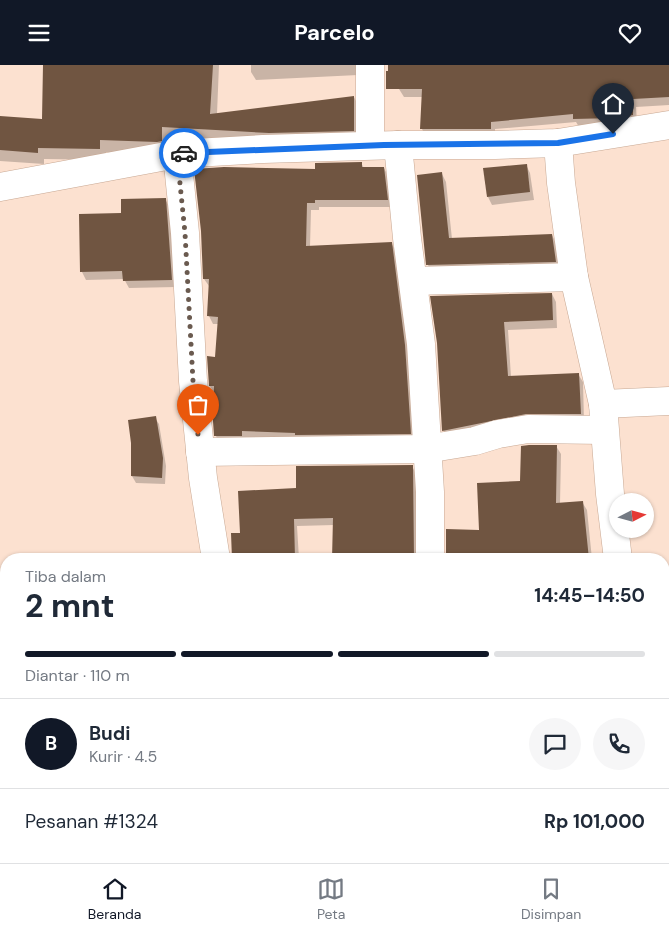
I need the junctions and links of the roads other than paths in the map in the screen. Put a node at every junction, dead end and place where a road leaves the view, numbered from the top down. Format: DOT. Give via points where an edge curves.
graph roads {
  1 [pos="370,65"];
  2 [pos="669,125"];
  3 [pos="558,143"];
  4 [pos="370,145"];
  5 [pos="398,145"];
  6 [pos="177,154"];
  7 [pos="0,187"];
  8 [pos="574,277"];
  9 [pos="413,281"];
  10 [pos="669,401"];
  11 [pos="603,417"];
  12 [pos="426,449"];
  13 [pos="200,452"];
  14 [pos="215,553"];
  15 [pos="430,553"];
  16 [pos="617,553"];
  1 -- 4 [label="street"];
  2 -- 3 [label="street"];
  3 -- 5 [label="street"];
  3 -- 8 [label="street"];
  4 -- 5 [label="street"];
  4 -- 6 [label="street"];
  5 -- 9 [label="street"];
  6 -- 7 [label="street"];
  6 -- 13 [label="street"];
  8 -- 9 [label="street"];
  8 -- 11 [label="street"];
  9 -- 12 [label="street"];
  10 -- 11 [label="street"];
  11 -- 12 [label="street"];
  11 -- 16 [label="street"];
  12 -- 13 [label="street"];
  12 -- 15 [label="street"];
  13 -- 14 [label="street"];
}
